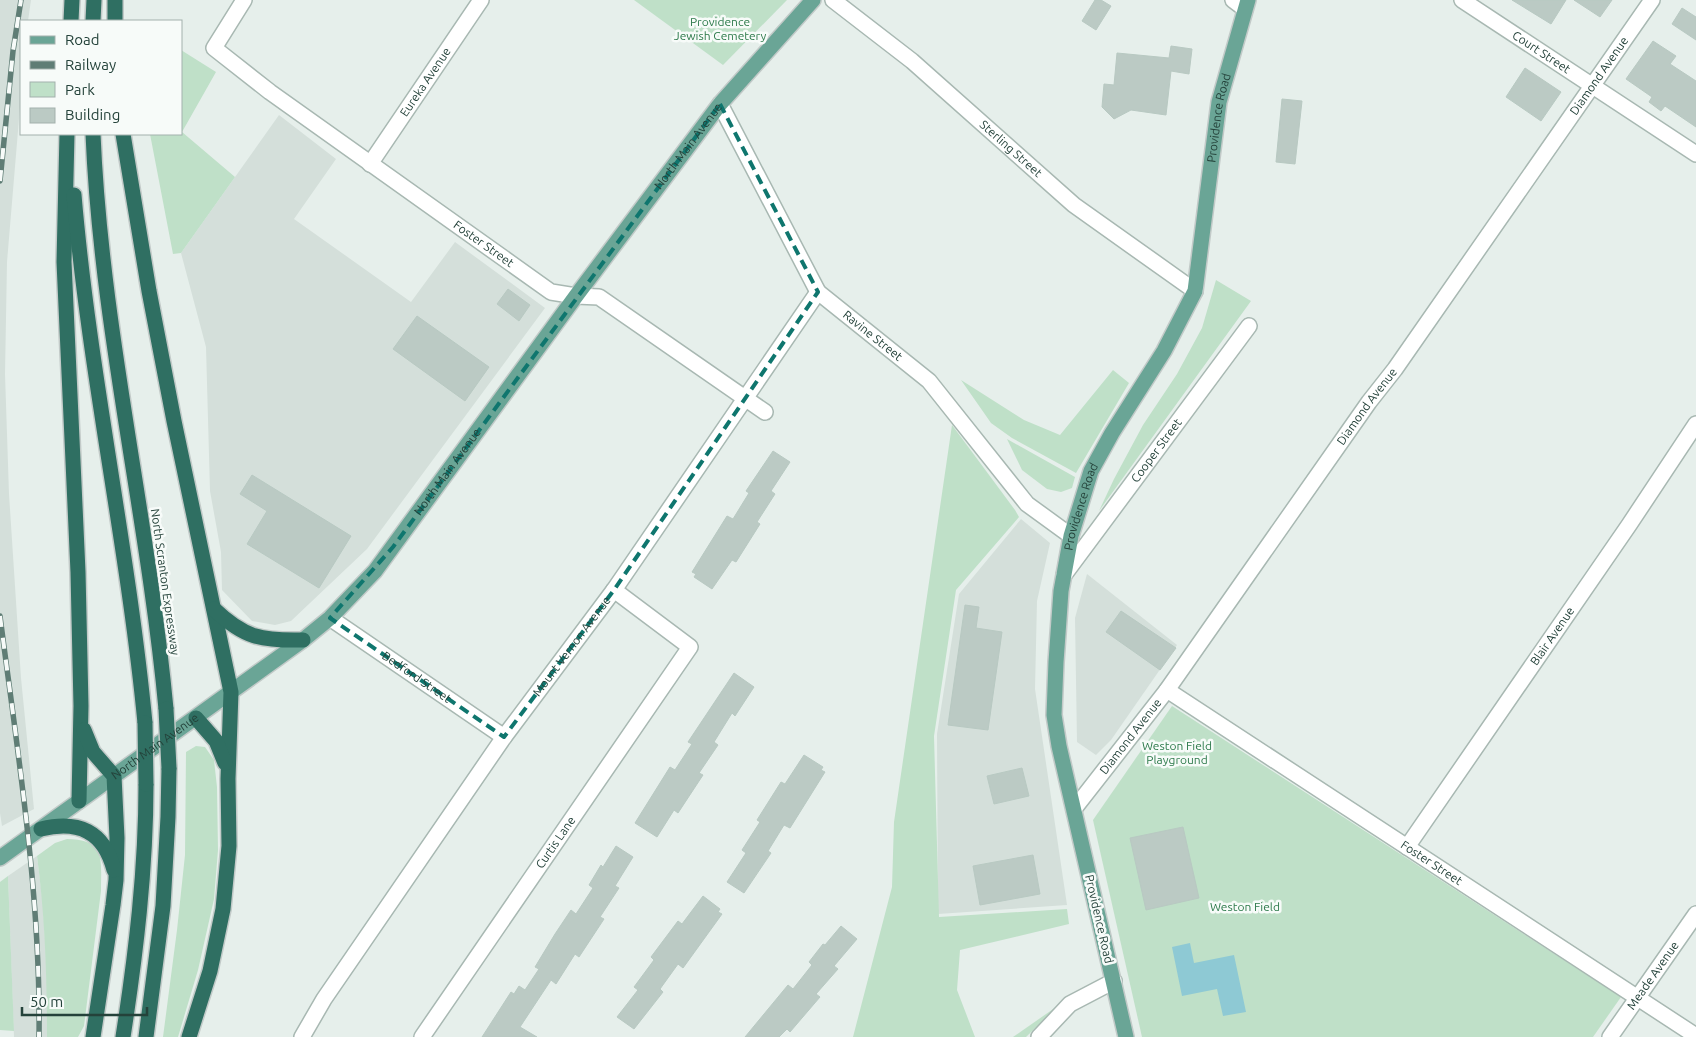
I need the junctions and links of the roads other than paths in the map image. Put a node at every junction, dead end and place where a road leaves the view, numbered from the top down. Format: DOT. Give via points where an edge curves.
graph roads {
  1 [pos="72,0"];
  2 [pos="94,0"];
  3 [pos="115,0"];
  4 [pos="244,0"];
  5 [pos="481,0"];
  6 [pos="813,0"];
  7 [pos="833,0"];
  8 [pos="1462,0"];
  9 [pos="1652,0"];
  10 [pos="1242,3"];
  11 [pos="71,20"];
  12 [pos="93,20"];
  13 [pos="115,20"];
  14 [pos="1592,85"];
  15 [pos="720,104"];
  16 [pos="69,135"];
  17 [pos="69,135"];
  18 [pos="93,135"];
  19 [pos="123,135"];
  20 [pos="1696,154"];
  21 [pos="370,164"];
  22 [pos="1195,291"];
  23 [pos="818,292"];
  24 [pos="576,296"];
  25 [pos="1248,326"];
  26 [pos="746,397"];
  27 [pos="765,412"];
  28 [pos="1696,424"];
  29 [pos="1071,536"];
  30 [pos="1064,575"];
  31 [pos="614,590"];
  32 [pos="214,609"];
  33 [pos="330,618"];
  34 [pos="303,640"];
  35 [pos="1167,690"];
  36 [pos="231,692"];
  37 [pos="81,706"];
  38 [pos="196,718"];
  39 [pos="504,737"];
  40 [pos="114,776"];
  41 [pos="228,779"];
  42 [pos="79,801"];
  43 [pos="1074,809"];
  44 [pos="41,829"];
  45 [pos="1407,847"];
  46 [pos="0,858"];
  47 [pos="116,880"];
  48 [pos="1696,914"];
  49 [pos="1114,981"];
  50 [pos="1638,998"];
  51 [pos="1696,1036"];
  52 [pos="93,1037"];
  53 [pos="123,1037"];
  54 [pos="146,1037"];
  55 [pos="189,1037"];
  56 [pos="302,1037"];
  57 [pos="422,1037"];
  58 [pos="1039,1037"];
  59 [pos="1126,1037"];
  60 [pos="1610,1037"];
  1 -- 11 [label="highway"];
  2 -- 12 [label="highway"];
  3 -- 13 [label="highway"];
  4 -- 21 [label="street, Foster Street" via="214,48"];
  5 -- 21 [label="street, Eureka Avenue"];
  6 -- 15 [label="main road, North Main Avenue"];
  7 -- 22 [label="street, Sterling Street" via="912,62 1074,205"];
  8 -- 14 [label="street, Court Street"];
  9 -- 14 [label="street, Diamond Avenue"];
  10 -- 22 [label="main road, Providence Road" via="1220,102"];
  14 -- 20 [label="street, Court Street"];
  14 -- 35 [label="street, Diamond Avenue"];
  15 -- 23 [label="street, Ravine Street"];
  15 -- 24 [label="main road, North Main Avenue"];
  16 -- 37 [label="highway" via="64,262"];
  17 -- 53 [label="highway, bridge" via="85,308 134,625 145,723 146,840"];
  18 -- 54 [label="highway, North Scranton Expressway, bridge" via="106,295 166,709 169,768 163,906"];
  19 -- 32 [label="highway" via="149,290"];
  21 -- 24 [label="street, Foster Street" via="551,292"];
  22 -- 29 [label="main road, Providence Road" via="1164,351 1091,471"];
  23 -- 26 [label="street, Mount Vernon Avenue"];
  23 -- 29 [label="street, Ravine Street" via="929,381 1027,504"];
  24 -- 26 [label="street, Foster Street" via="599,297"];
  24 -- 33 [label="main road, North Main Avenue" via="393,547"];
  25 -- 30 [label="street, Cooper Street"];
  26 -- 27 [label="street, Foster Street"];
  26 -- 31 [label="street, Mount Vernon Avenue"];
  28 -- 45 [label="street, Blair Avenue"];
  29 -- 30 [label="main road, Providence Road"];
  30 -- 43 [label="main road, Providence Road" via="1054,714"];
  31 -- 39 [label="street, Mount Vernon Avenue"];
  31 -- 57 [label="street, Curtis Lane" via="690,647"];
  32 -- 34 [label="highway" via="251,635 280,641"];
  32 -- 36 [label="highway"];
  33 -- 34 [label="main road, North Main Avenue"];
  33 -- 39 [label="street, Bedford Street"];
  34 -- 36 [label="main road, North Main Avenue"];
  35 -- 43 [label="street, Diamond Avenue"];
  35 -- 45 [label="street, Foster Street"];
  36 -- 38 [label="main road, North Main Avenue"];
  36 -- 41 [label="highway"];
  37 -- 40 [label="highway" via="88,742"];
  37 -- 42 [label="highway"];
  38 -- 40 [label="main road, North Main Avenue"];
  38 -- 41 [label="highway" via="216,741"];
  39 -- 56 [label="street, Mount Vernon Avenue" via="324,999"];
  40 -- 42 [label="main road, North Main Avenue"];
  40 -- 47 [label="highway"];
  41 -- 55 [label="highway" via="229,846 224,909 212,964"];
  42 -- 44 [label="main road, North Main Avenue"];
  43 -- 49 [label="main road, Providence Road"];
  44 -- 46 [label="main road, North Main Avenue"];
  44 -- 47 [label="highway" via="75,826 96,836 109,854"];
  45 -- 50 [label="street, Foster Street"];
  47 -- 52 [label="highway"];
  48 -- 50 [label="street, Meade Avenue"];
  49 -- 58 [label="street" via="1070,1004"];
  49 -- 59 [label="main road, Providence Road"];
  50 -- 51 [label="street, Foster Street"];
  50 -- 60 [label="street, Meade Avenue"];
}
